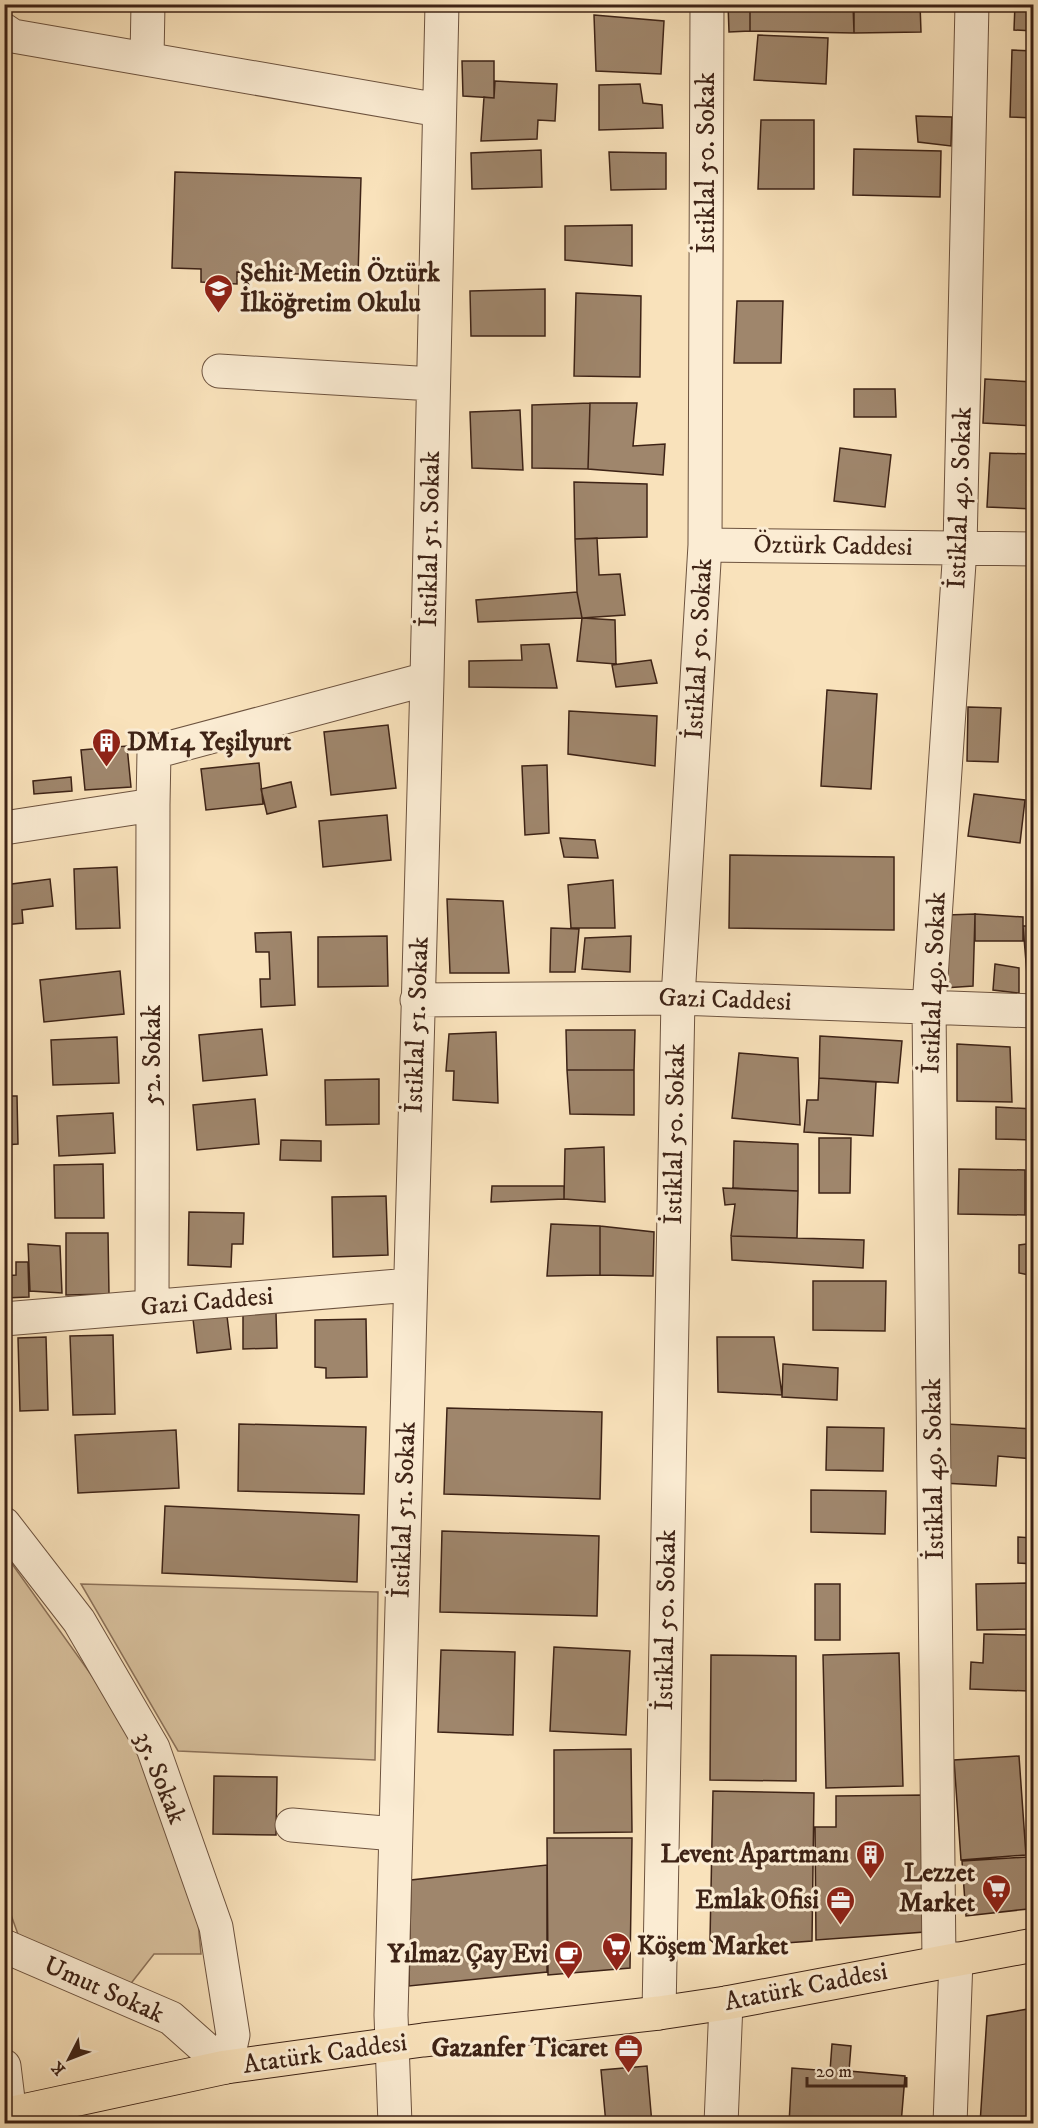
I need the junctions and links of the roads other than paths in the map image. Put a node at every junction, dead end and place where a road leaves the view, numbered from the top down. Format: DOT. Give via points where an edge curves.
graph roads {
  1 [pos="148,4"];
  2 [pos="442,4"];
  3 [pos="707,4"];
  4 [pos="972,4"];
  5 [pos="4,30"];
  6 [pos="147,59"];
  7 [pos="439,110"];
  8 [pos="219,371"];
  9 [pos="433,384"];
  10 [pos="705,545"];
  11 [pos="960,548"];
  12 [pos="1034,549"];
  13 [pos="427,679"];
  14 [pos="153,805"];
  15 [pos="4,828"];
  16 [pos="678,998"];
  17 [pos="417,1000"];
  18 [pos="929,1007"];
  19 [pos="1034,1011"];
  20 [pos="410,1285"];
  21 [pos="152,1306"];
  22 [pos="4,1319"];
  23 [pos="4,1524"];
  24 [pos="292,1825"];
  25 [pos="395,1834"];
  26 [pos="1034,1945"];
  27 [pos="4,1946"];
  28 [pos="948,1960"];
  29 [pos="726,2003"];
  30 [pos="659,2013"];
  31 [pos="391,2045"];
  32 [pos="4,2066"];
  33 [pos="226,2067"];
  34 [pos="7,2116"];
  35 [pos="395,2124"];
  36 [pos="721,2124"];
  37 [pos="950,2124"];
  1 -- 6 [label="street"];
  2 -- 7 [label="street, İstiklal 51. Sokak"];
  3 -- 10 [label="street, İstiklal 50. Sokak"];
  4 -- 11 [label="street, İstiklal 49. Sokak"];
  5 -- 6 [label="street" via="13,36"];
  6 -- 7 [label="street"];
  7 -- 9 [label="street, İstiklal 51. Sokak"];
  8 -- 9 [label="street"];
  9 -- 13 [label="street, İstiklal 51. Sokak"];
  10 -- 11 [label="street, Öztürk Caddesi"];
  10 -- 16 [label="street, İstiklal 50. Sokak"];
  11 -- 12 [label="street, Öztürk Caddesi"];
  11 -- 18 [label="street, İstiklal 49. Sokak"];
  13 -- 14 [label="street, 52. Sokak" via="154,752"];
  13 -- 17 [label="street, İstiklal 51. Sokak"];
  14 -- 15 [label="street"];
  14 -- 21 [label="street, 52. Sokak"];
  16 -- 17 [label="street, Gazi Caddesi"];
  16 -- 18 [label="street, Gazi Caddesi"];
  16 -- 30 [label="street, İstiklal 50. Sokak"];
  17 -- 20 [label="street, İstiklal 51. Sokak"];
  18 -- 19 [label="street, Gazi Caddesi"];
  18 -- 28 [label="street, İstiklal 49. Sokak"];
  20 -- 21 [label="street, Gazi Caddesi"];
  20 -- 25 [label="street, İstiklal 51. Sokak"];
  21 -- 22 [label="street, Gazi Caddesi"];
  23 -- 33 [label="street, 35. Sokak" via="79,1621 153,1748 216,1927 233,2035"];
  24 -- 25 [label="street"];
  25 -- 31 [label="street, İstiklal 51. Sokak"];
  26 -- 28 [label="main road, Atatürk Caddesi"];
  27 -- 33 [label="street, Umut Sokak" via="171,2018"];
  28 -- 29 [label="main road, Atatürk Caddesi"];
  28 -- 37 [label="street, İstiklal 49. Sokak"];
  29 -- 30 [label="main road, Atatürk Caddesi"];
  29 -- 36 [label="street"];
  30 -- 31 [label="main road, Atatürk Caddesi"];
  31 -- 33 [label="main road, Atatürk Caddesi"];
  31 -- 35 [label="street, İstiklal 51. Sokak"];
  32 -- 34 [label="street"];
  33 -- 34 [label="main road, Atatürk Caddesi"];
}
